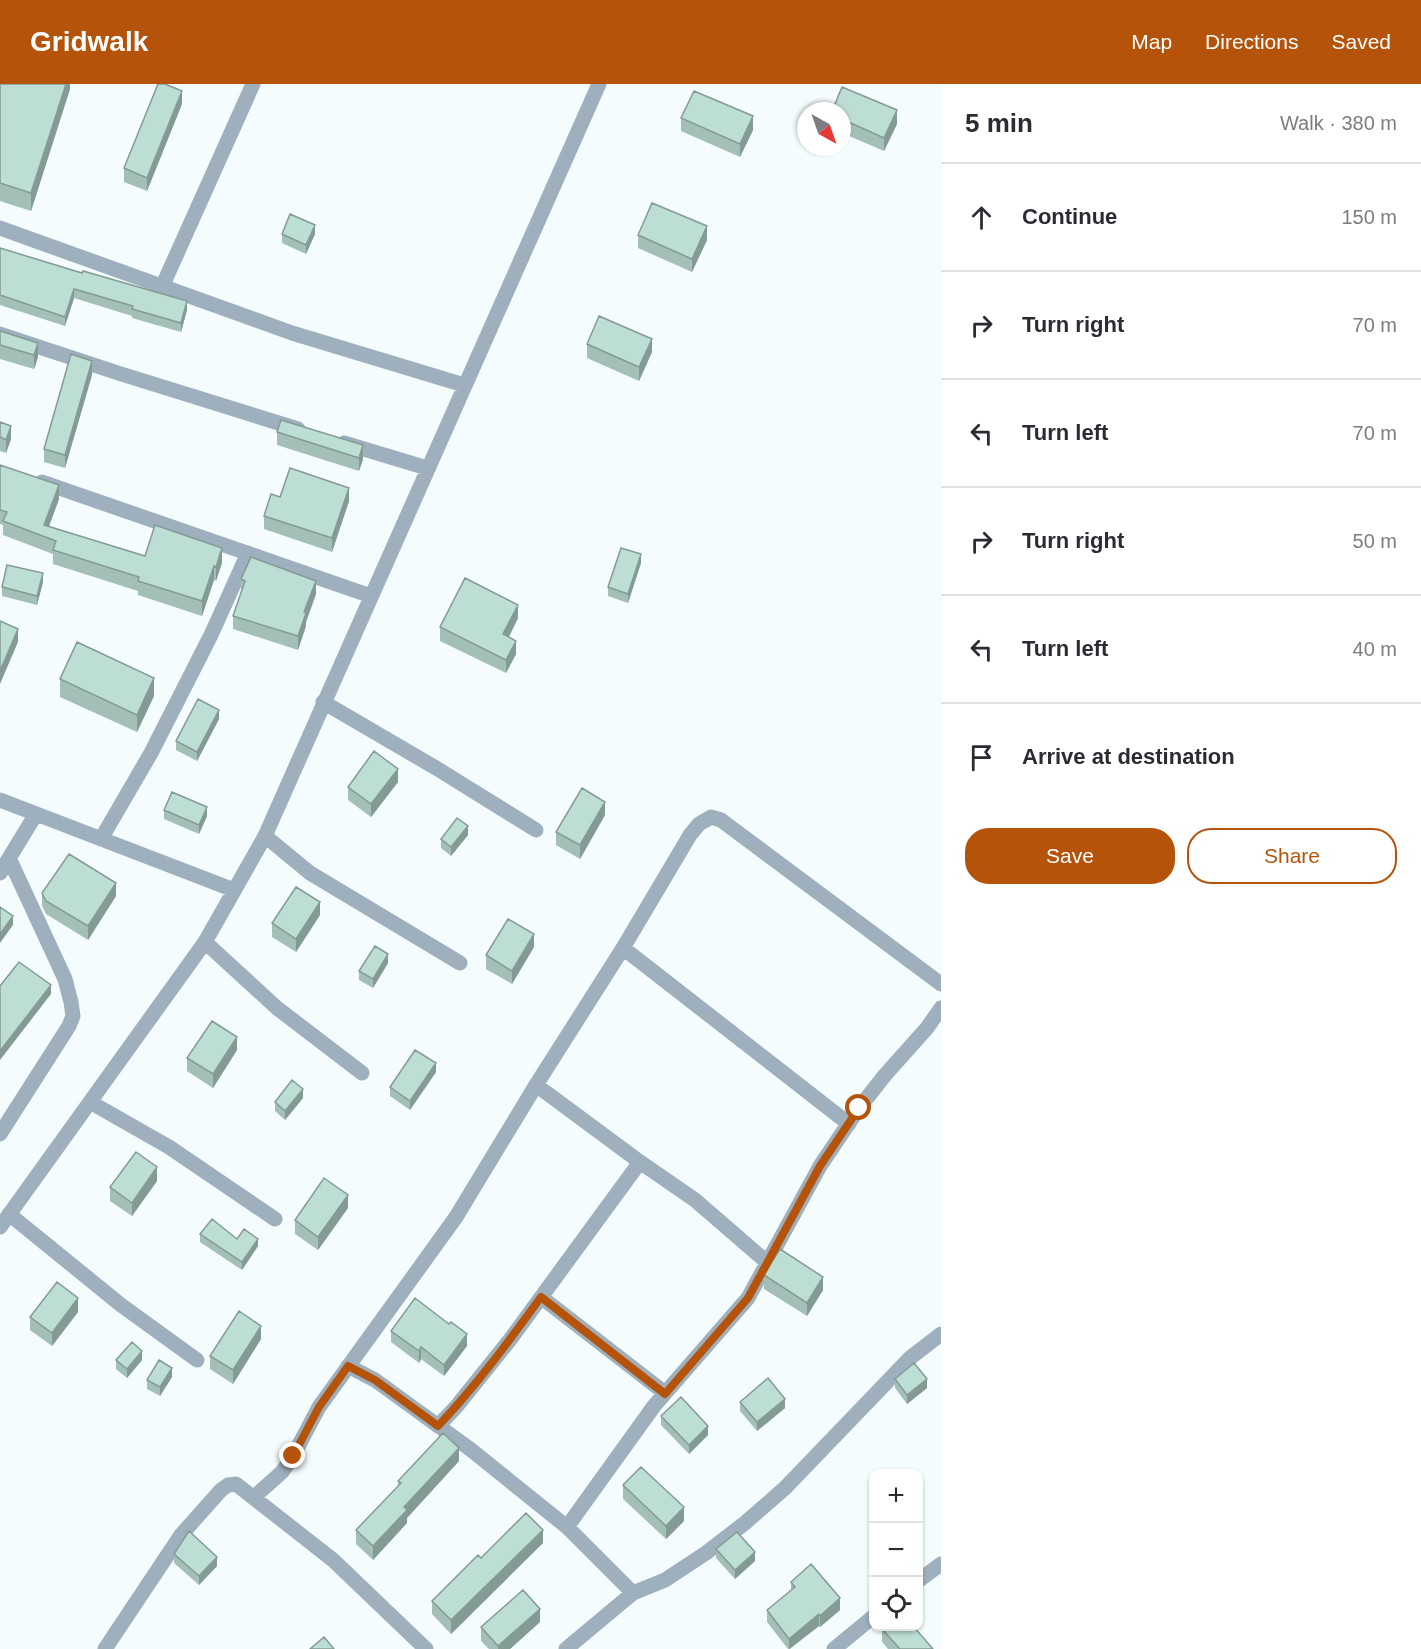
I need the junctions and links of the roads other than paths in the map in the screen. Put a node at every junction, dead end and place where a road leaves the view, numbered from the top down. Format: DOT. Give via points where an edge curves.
graph roads {
  1 [pos="253,84"];
  2 [pos="598,84"];
  3 [pos="0,228"];
  4 [pos="162,287"];
  5 [pos="0,334"];
  6 [pos="464,385"];
  7 [pos="313,433"];
  8 [pos="336,440"];
  9 [pos="427,468"];
  10 [pos="29,478"];
  11 [pos="248,553"];
  12 [pos="371,596"];
  13 [pos="323,702"];
  14 [pos="0,800"];
  15 [pos="36,814"];
  16 [pos="536,830"];
  17 [pos="265,836"];
  18 [pos="101,839"];
  19 [pos="9,858"];
  20 [pos="0,873"];
  21 [pos="234,890"];
  22 [pos="206,942"];
  23 [pos="623,948"];
  24 [pos="460,963"];
  25 [pos="941,984"];
  26 [pos="941,1008"];
  27 [pos="362,1073"];
  28 [pos="536,1085"];
  29 [pos="90,1102"];
  30 [pos="849,1124"];
  31 [pos="0,1134"];
  32 [pos="640,1162"];
  33 [pos="9,1214"];
  34 [pos="275,1219"];
  35 [pos="0,1227"];
  36 [pos="768,1263"];
  37 [pos="541,1297"];
  38 [pos="941,1334"];
  39 [pos="197,1360"];
  40 [pos="348,1366"];
  41 [pos="665,1394"];
  42 [pos="438,1426"];
  43 [pos="254,1497"];
  44 [pos="567,1527"];
  45 [pos="941,1564"];
  46 [pos="923,1577"];
  47 [pos="633,1593"];
  48 [pos="869,1619"];
  49 [pos="105,1649"];
  50 [pos="426,1649"];
  51 [pos="566,1649"];
  52 [pos="834,1649"];
  1 -- 4 [label="street"];
  2 -- 6 [label="street"];
  3 -- 4 [label="street"];
  4 -- 6 [label="street" via="292,333"];
  5 -- 7 [label="street"];
  6 -- 9 [label="street"];
  8 -- 9 [label="street"];
  9 -- 12 [label="street"];
  10 -- 11 [label="street"];
  11 -- 12 [label="street"];
  11 -- 18 [label="street" via="151,753"];
  12 -- 13 [label="street"];
  13 -- 16 [label="street"];
  13 -- 17 [label="street"];
  14 -- 15 [label="street"];
  15 -- 18 [label="street"];
  15 -- 19 [label="street"];
  17 -- 21 [label="street"];
  17 -- 24 [label="street" via="310,873"];
  18 -- 21 [label="street"];
  19 -- 20 [label="street"];
  19 -- 31 [label="street" via="65,979 73,1016"];
  21 -- 22 [label="street"];
  22 -- 27 [label="street" via="277,1008"];
  22 -- 29 [label="street"];
  23 -- 25 [label="street" via="690,834 711,817 721,820"];
  23 -- 28 [label="street"];
  23 -- 30 [label="street"];
  26 -- 30 [label="street"];
  28 -- 32 [label="street"];
  28 -- 40 [label="street" via="456,1217"];
  29 -- 33 [label="street"];
  29 -- 34 [label="street" via="169,1147"];
  30 -- 36 [label="street" via="820,1166"];
  32 -- 36 [label="street" via="695,1200"];
  32 -- 37 [label="street"];
  33 -- 35 [label="street"];
  33 -- 39 [label="street" via="121,1305"];
  36 -- 41 [label="street" via="748,1298"];
  37 -- 41 [label="street"];
  37 -- 42 [label="street"];
  38 -- 47 [label="street" via="910,1358 785,1488 745,1523 665,1580"];
  40 -- 42 [label="street" via="375,1380"];
  40 -- 43 [label="street" via="282,1472"];
  41 -- 44 [label="street"];
  42 -- 44 [label="street"];
  43 -- 49 [label="street" via="236,1484 221,1490 181,1535"];
  43 -- 50 [label="street" via="333,1560"];
  44 -- 47 [label="street"];
  45 -- 46 [label="street"];
  47 -- 51 [label="street"];
  48 -- 52 [label="street"];
}
